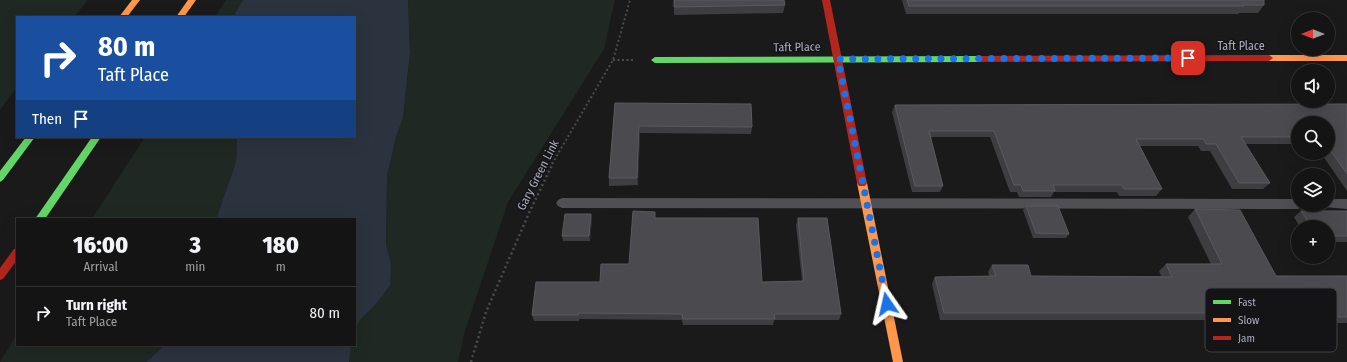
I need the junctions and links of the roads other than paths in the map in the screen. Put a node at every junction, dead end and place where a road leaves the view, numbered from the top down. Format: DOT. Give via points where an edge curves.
graph roads {
  1 [pos="136,0"];
  2 [pos="192,0"];
  3 [pos="826,0"];
  4 [pos="124,16"];
  5 [pos="181,16"];
  6 [pos="1347,58"];
  7 [pos="838,59"];
  8 [pos="655,60"];
  9 [pos="31,138"];
  10 [pos="96,138"];
  11 [pos="0,178"];
  12 [pos="562,204"];
  13 [pos="867,204"];
  14 [pos="1291,204"];
  15 [pos="1335,204"];
  16 [pos="1347,204"];
  17 [pos="41,218"];
  18 [pos="16,253"];
  19 [pos="0,276"];
  20 [pos="898,362"];
  1 -- 4 [label="main road"];
  2 -- 5 [label="main road"];
  3 -- 7 [label="main road"];
  6 -- 7 [label="main road, Taft Place"];
  7 -- 8 [label="main road, Taft Place"];
  7 -- 13 [label="main road"];
  9 -- 11 [label="main road"];
  10 -- 17 [label="main road"];
  12 -- 13 [label="lane"];
  13 -- 14 [label="lane"];
  13 -- 20 [label="main road"];
  15 -- 16 [label="lane"];
  18 -- 19 [label="main road"];
}
